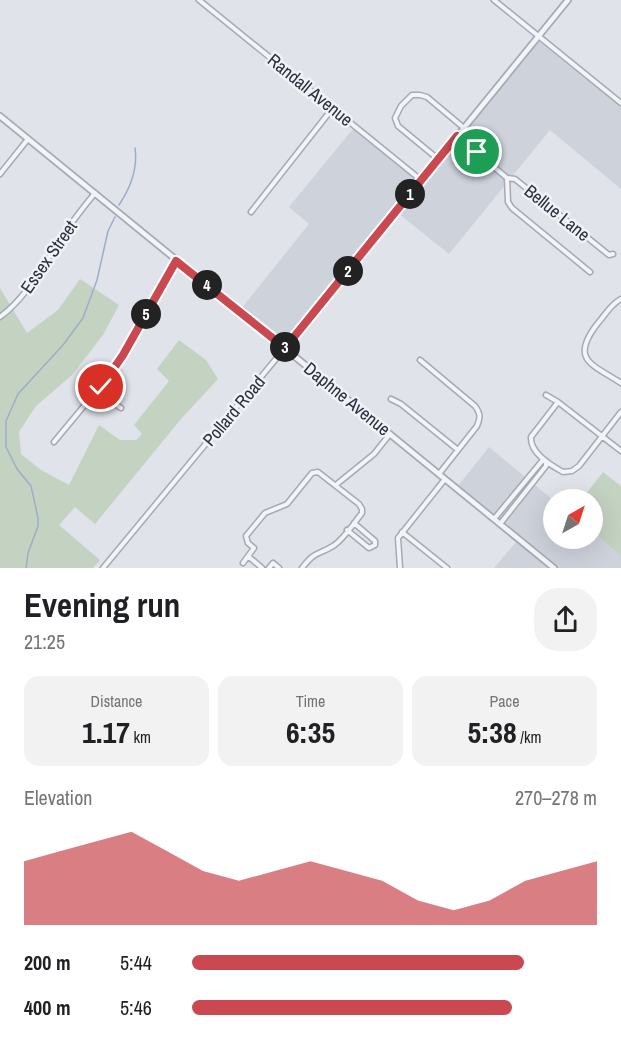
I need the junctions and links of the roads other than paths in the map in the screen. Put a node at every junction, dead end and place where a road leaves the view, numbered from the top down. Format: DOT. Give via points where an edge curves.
graph roads {
  1 [pos="199,0"];
  2 [pos="494,0"];
  3 [pos="568,0"];
  4 [pos="538,36"];
  5 [pos="621,103"];
  6 [pos="334,110"];
  7 [pos="0,116"];
  8 [pos="464,128"];
  9 [pos="457,136"];
  10 [pos="28,139"];
  11 [pos="438,159"];
  12 [pos="0,174"];
  13 [pos="507,178"];
  14 [pos="421,180"];
  15 [pos="95,193"];
  16 [pos="251,212"];
  17 [pos="613,254"];
  18 [pos="176,261"];
  19 [pos="590,272"];
  20 [pos="621,300"];
  21 [pos="0,317"];
  22 [pos="285,348"];
  23 [pos="579,352"];
  24 [pos="585,352"];
  25 [pos="420,360"];
  26 [pos="621,383"];
  27 [pos="100,388"];
  28 [pos="546,395"];
  29 [pos="391,399"];
  30 [pos="558,402"];
  31 [pos="121,408"];
  32 [pos="621,412"];
  33 [pos="390,434"];
  34 [pos="602,435"];
  35 [pos="54,442"];
  36 [pos="458,450"];
  37 [pos="621,451"];
  38 [pos="546,461"];
  39 [pos="439,474"];
  40 [pos="445,479"];
  41 [pos="337,484"];
  42 [pos="514,494"];
  43 [pos="520,498"];
  44 [pos="494,519"];
  45 [pos="354,523"];
  46 [pos="500,524"];
  47 [pos="347,530"];
  48 [pos="402,532"];
  49 [pos="248,556"];
  50 [pos="243,563"];
  51 [pos="103,568"];
  52 [pos="262,568"];
  53 [pos="269,568"];
  54 [pos="279,568"];
  55 [pos="302,568"];
  56 [pos="400,568"];
  57 [pos="447,568"];
  58 [pos="555,568"];
  1 -- 6 [label="street, Randall Avenue"];
  2 -- 4 [label="street"];
  3 -- 4 [label="street, Pollard Road"];
  4 -- 5 [label="street"];
  4 -- 8 [label="street, Pollard Road"];
  6 -- 14 [label="street, Randall Avenue"];
  6 -- 16 [label="street"];
  7 -- 10 [label="street, Daphne Avenue"];
  8 -- 9 [label="street, Pollard Road"];
  8 -- 11 [label="street" via="424,96 412,95 401,105 395,118 398,126"];
  9 -- 11 [label="street, Pollard Road"];
  9 -- 13 [label="street, Bellue Lane"];
  10 -- 12 [label="street"];
  10 -- 15 [label="street, Daphne Avenue"];
  11 -- 14 [label="street, Pollard Road"];
  13 -- 17 [label="street, Bellue Lane" via="515,179 601,249"];
  13 -- 19 [label="street" via="512,208"];
  14 -- 22 [label="street, Pollard Road"];
  15 -- 18 [label="street, Daphne Avenue"];
  15 -- 21 [label="street, Essex Street" via="24,293"];
  18 -- 22 [label="street, Daphne Avenue"];
  18 -- 27 [label="street"];
  20 -- 24 [label="street" via="611,306 590,333"];
  22 -- 33 [label="street, Daphne Avenue"];
  22 -- 51 [label="street, Pollard Road"];
  23 -- 24 [label="street"];
  24 -- 26 [label="street" via="596,369"];
  25 -- 36 [label="street" via="479,411 477,426"];
  27 -- 31 [label="street"];
  27 -- 35 [label="street"];
  28 -- 30 [label="street"];
  29 -- 36 [label="street"];
  30 -- 34 [label="street"];
  30 -- 38 [label="street" via="531,437 534,450"];
  32 -- 34 [label="street"];
  33 -- 39 [label="street, Daphne Avenue"];
  33 -- 41 [label="street"];
  34 -- 37 [label="street"];
  34 -- 38 [label="street" via="572,471 562,472"];
  36 -- 39 [label="street"];
  38 -- 42 [label="street"];
  38 -- 43 [label="street"];
  39 -- 40 [label="street, Daphne Avenue"];
  40 -- 44 [label="street, Daphne Avenue"];
  40 -- 48 [label="street"];
  41 -- 45 [label="street" via="362,509"];
  41 -- 49 [label="street" via="318,472 312,473 287,504 265,513 246,536 254,548"];
  42 -- 43 [label="street"];
  42 -- 44 [label="street"];
  43 -- 46 [label="street"];
  44 -- 46 [label="street, Daphne Avenue"];
  45 -- 47 [label="street"];
  45 -- 47 [label="street" via="375,545 369,548"];
  46 -- 58 [label="street, Daphne Avenue"];
  47 -- 55 [label="street" via="333,546 311,556"];
  48 -- 56 [label="street" via="398,544"];
  48 -- 57 [label="street"];
  49 -- 50 [label="street"];
  49 -- 52 [label="street"];
  53 -- 54 [label="street" via="273,563"];
}
